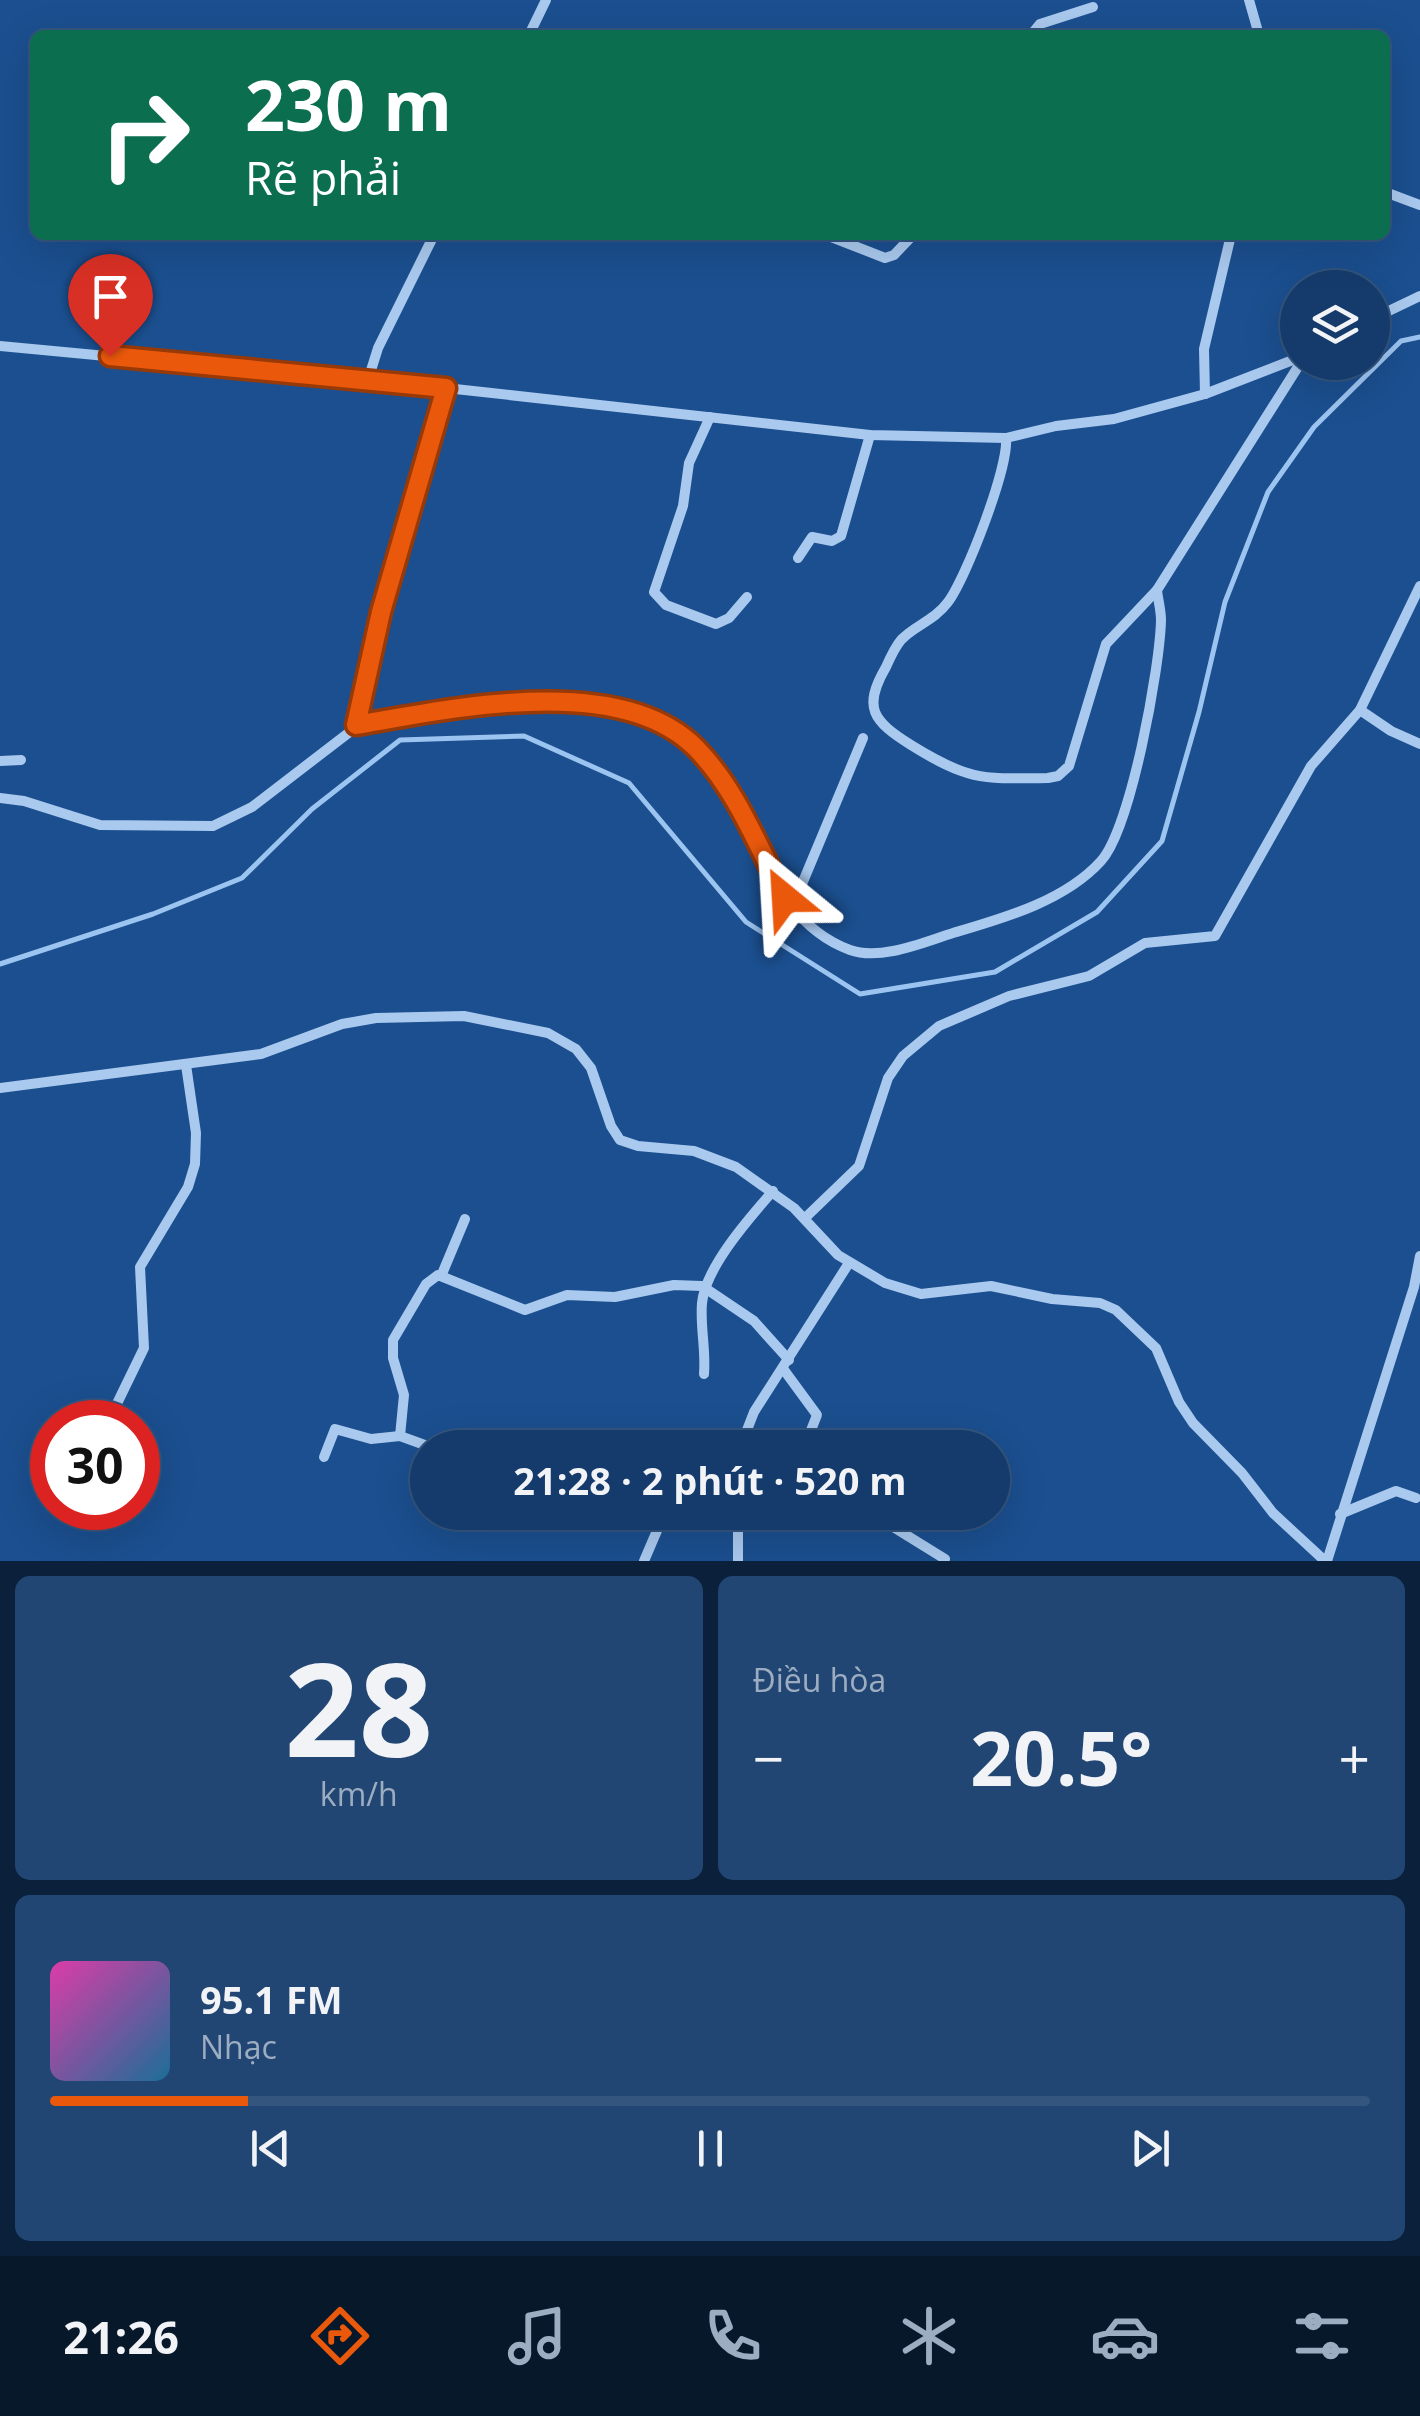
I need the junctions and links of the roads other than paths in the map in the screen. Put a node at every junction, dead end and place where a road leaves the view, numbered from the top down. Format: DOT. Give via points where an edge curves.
graph roads {
  1 [pos="546,0"];
  2 [pos="1250,0"];
  3 [pos="1093,7"];
  4 [pos="531,30"];
  5 [pos="1036,30"];
  6 [pos="1258,30"];
  7 [pos="1390,194"];
  8 [pos="1420,205"];
  9 [pos="432,240"];
  10 [pos="839,240"];
  11 [pos="908,240"];
  12 [pos="1230,240"];
  13 [pos="1420,296"];
  14 [pos="1390,310"];
  15 [pos="0,346"];
  16 [pos="1280,367"];
  17 [pos="368,380"];
  18 [pos="1287,380"];
  19 [pos="446,388"];
  20 [pos="1205,394"];
  21 [pos="710,418"];
  22 [pos="870,435"];
  23 [pos="1006,438"];
  24 [pos="798,558"];
  25 [pos="1420,586"];
  26 [pos="1157,590"];
  27 [pos="747,597"];
  28 [pos="1360,710"];
  29 [pos="356,725"];
  30 [pos="863,738"];
  31 [pos="1420,744"];
  32 [pos="0,760"];
  33 [pos="21,760"];
  34 [pos="0,798"];
  35 [pos="792,908"];
  36 [pos="186,1065"];
  37 [pos="0,1088"];
  38 [pos="773,1191"];
  39 [pos="805,1218"];
  40 [pos="465,1220"];
  41 [pos="1420,1256"];
  42 [pos="849,1264"];
  43 [pos="442,1274"];
  44 [pos="706,1288"];
  45 [pos="786,1365"];
  46 [pos="704,1374"];
  47 [pos="119,1400"];
  48 [pos="745,1430"];
  49 [pos="814,1430"];
  50 [pos="400,1436"];
  51 [pos="410,1440"];
  52 [pos="324,1457"];
  53 [pos="1416,1498"];
  54 [pos="1340,1514"];
  55 [pos="657,1530"];
  56 [pos="736,1530"];
  57 [pos="898,1530"];
  58 [pos="945,1559"];
  59 [pos="644,1561"];
  60 [pos="738,1561"];
  61 [pos="1326,1561"];
  1 -- 4 [label="street"];
  2 -- 6 [label="street"];
  3 -- 5 [label="street"];
  7 -- 8 [label="street"];
  9 -- 17 [label="street"];
  10 -- 11 [label="street" via="884,258"];
  12 -- 20 [label="street" via="1204,349"];
  13 -- 14 [label="street"];
  15 -- 17 [label="street"];
  16 -- 20 [label="street"];
  17 -- 19 [label="street"];
  18 -- 26 [label="street"];
  19 -- 21 [label="street"];
  19 -- 29 [label="street" via="381,612"];
  20 -- 23 [label="street"];
  21 -- 22 [label="street"];
  21 -- 27 [label="street" via="689,463 683,506 654,592 666,605 716,624"];
  22 -- 23 [label="street"];
  22 -- 24 [label="street" via="841,536 812,537"];
  23 -- 26 [label="street" via="998,485 953,595 935,618 900,642 877,682 872,705 880,722 974,778 1058,776 1069,766 1106,644"];
  25 -- 28 [label="street"];
  26 -- 35 [label="street" via="1161,619 1140,747 1109,850 1089,872 1026,908 874,953 835,942"];
  28 -- 31 [label="street"];
  28 -- 39 [label="street" via="1311,766 1215,936 1145,943 1089,976 1008,996 939,1026 888,1078 858,1166"];
  29 -- 34 [label="street" via="252,807 213,826 100,825"];
  29 -- 35 [label="street" via="451,709 556,702 610,706 649,718 685,738 716,771"];
  30 -- 35 [label="street"];
  32 -- 33 [label="street"];
  36 -- 37 [label="street"];
  36 -- 38 [label="street" via="261,1054 358,1020 441,1015 526,1027 564,1040 584,1058 620,1140 708,1154"];
  36 -- 47 [label="street" via="195,1164 140,1267 144,1348"];
  38 -- 39 [label="street"];
  38 -- 44 [label="street" via="737,1233"];
  39 -- 42 [label="street"];
  40 -- 43 [label="street"];
  41 -- 54 [label="street"];
  42 -- 45 [label="street"];
  42 -- 61 [label="street" via="912,1293 991,1286 1116,1310 1156,1348 1193,1423"];
  43 -- 44 [label="street" via="525,1310 567,1295"];
  43 -- 50 [label="street" via="426,1284 393,1340 404,1396"];
  44 -- 45 [label="street" via="754,1321"];
  44 -- 46 [label="street"];
  45 -- 48 [label="street"];
  45 -- 49 [label="street" via="817,1415"];
  50 -- 51 [label="street"];
  50 -- 52 [label="street" via="372,1439 335,1429"];
  53 -- 54 [label="street" via="1396,1492"];
  54 -- 61 [label="street"];
  55 -- 59 [label="street"];
  56 -- 60 [label="street"];
  57 -- 58 [label="street"];
}
